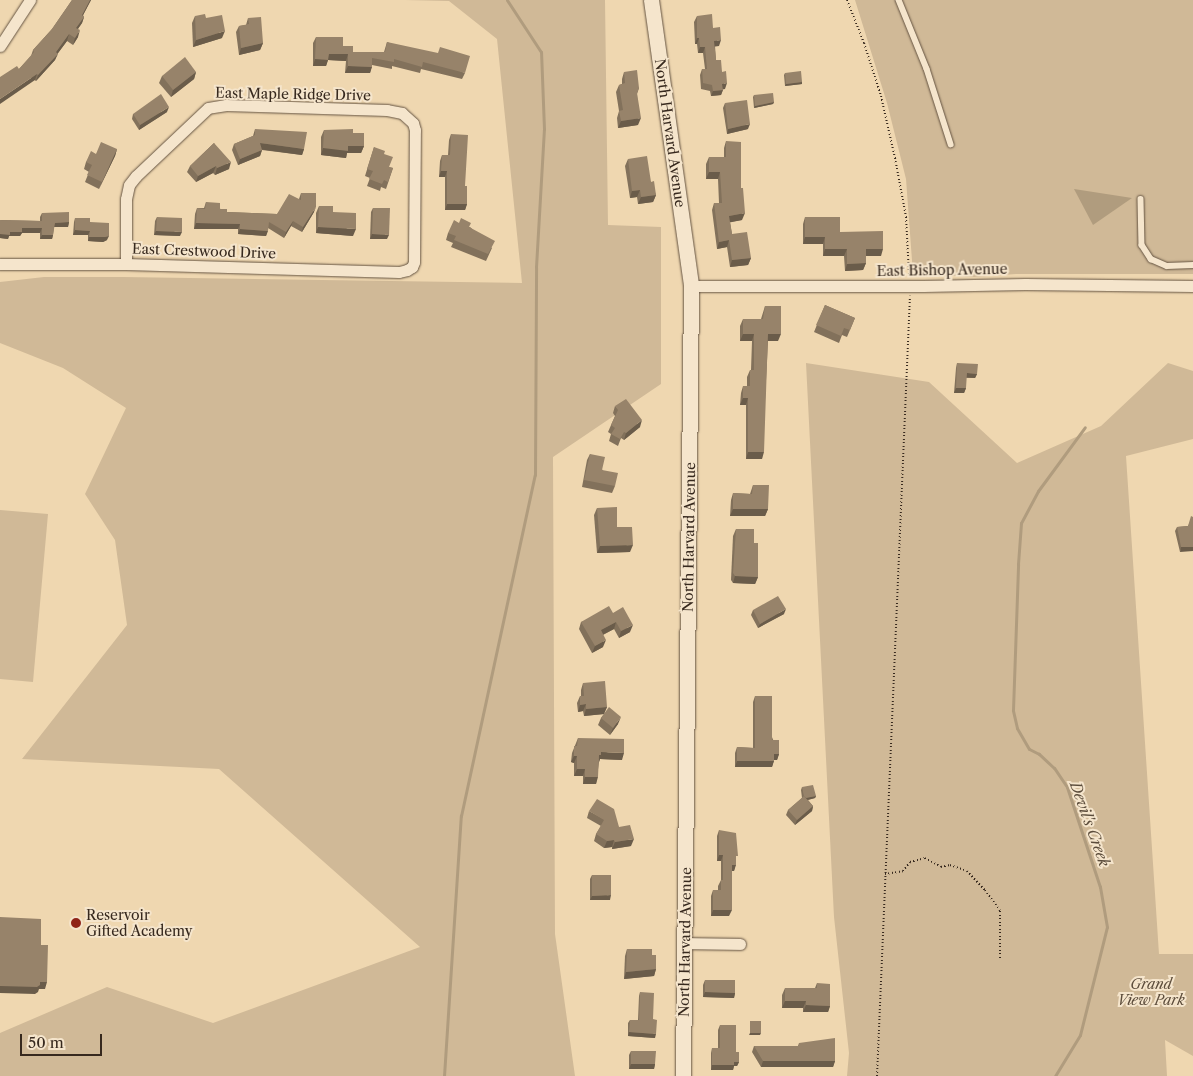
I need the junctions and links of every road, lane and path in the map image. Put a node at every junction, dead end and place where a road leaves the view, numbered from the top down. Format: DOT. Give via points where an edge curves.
graph roads {
  1 [pos="30,0"];
  2 [pos="651,0"];
  3 [pos="847,0"];
  4 [pos="899,0"];
  5 [pos="0,46"];
  6 [pos="951,144"];
  7 [pos="1141,199"];
  8 [pos="0,264"];
  9 [pos="126,264"];
  10 [pos="1193,265"];
  11 [pos="407,270"];
  12 [pos="691,286"];
  13 [pos="910,286"];
  14 [pos="1193,286"];
  15 [pos="885,874"];
  16 [pos="684,943"];
  17 [pos="740,944"];
  18 [pos="1000,960"];
  19 [pos="683,1076"];
  20 [pos="877,1076"];
  1 -- 5 [label="street"];
  2 -- 12 [label="street, North Harvard Avenue"];
  3 -- 13 [label="path" via="864,43 895,158 906,217"];
  4 -- 6 [label="lane" via="927,70"];
  7 -- 10 [label="lane" via="1142,245 1150,259 1167,266"];
  8 -- 9 [label="street, East Crestwood Drive"];
  9 -- 11 [label="street, East Crestwood Drive"];
  9 -- 11 [label="street, East Maple Ridge Drive" via="126,198 132,179 202,112 226,106 387,110 408,117 415,130 413,265"];
  12 -- 13 [label="street, East Bishop Avenue"];
  12 -- 16 [label="street, North Harvard Avenue"];
  13 -- 14 [label="street, East Bishop Avenue"];
  13 -- 15 [label="path"];
  15 -- 18 [label="path" via="903,871 910,862 925,858 941,867 950,865 967,871 986,890 1000,911"];
  15 -- 20 [label="path"];
  16 -- 17 [label="street"];
  16 -- 19 [label="street, North Harvard Avenue"];
}
